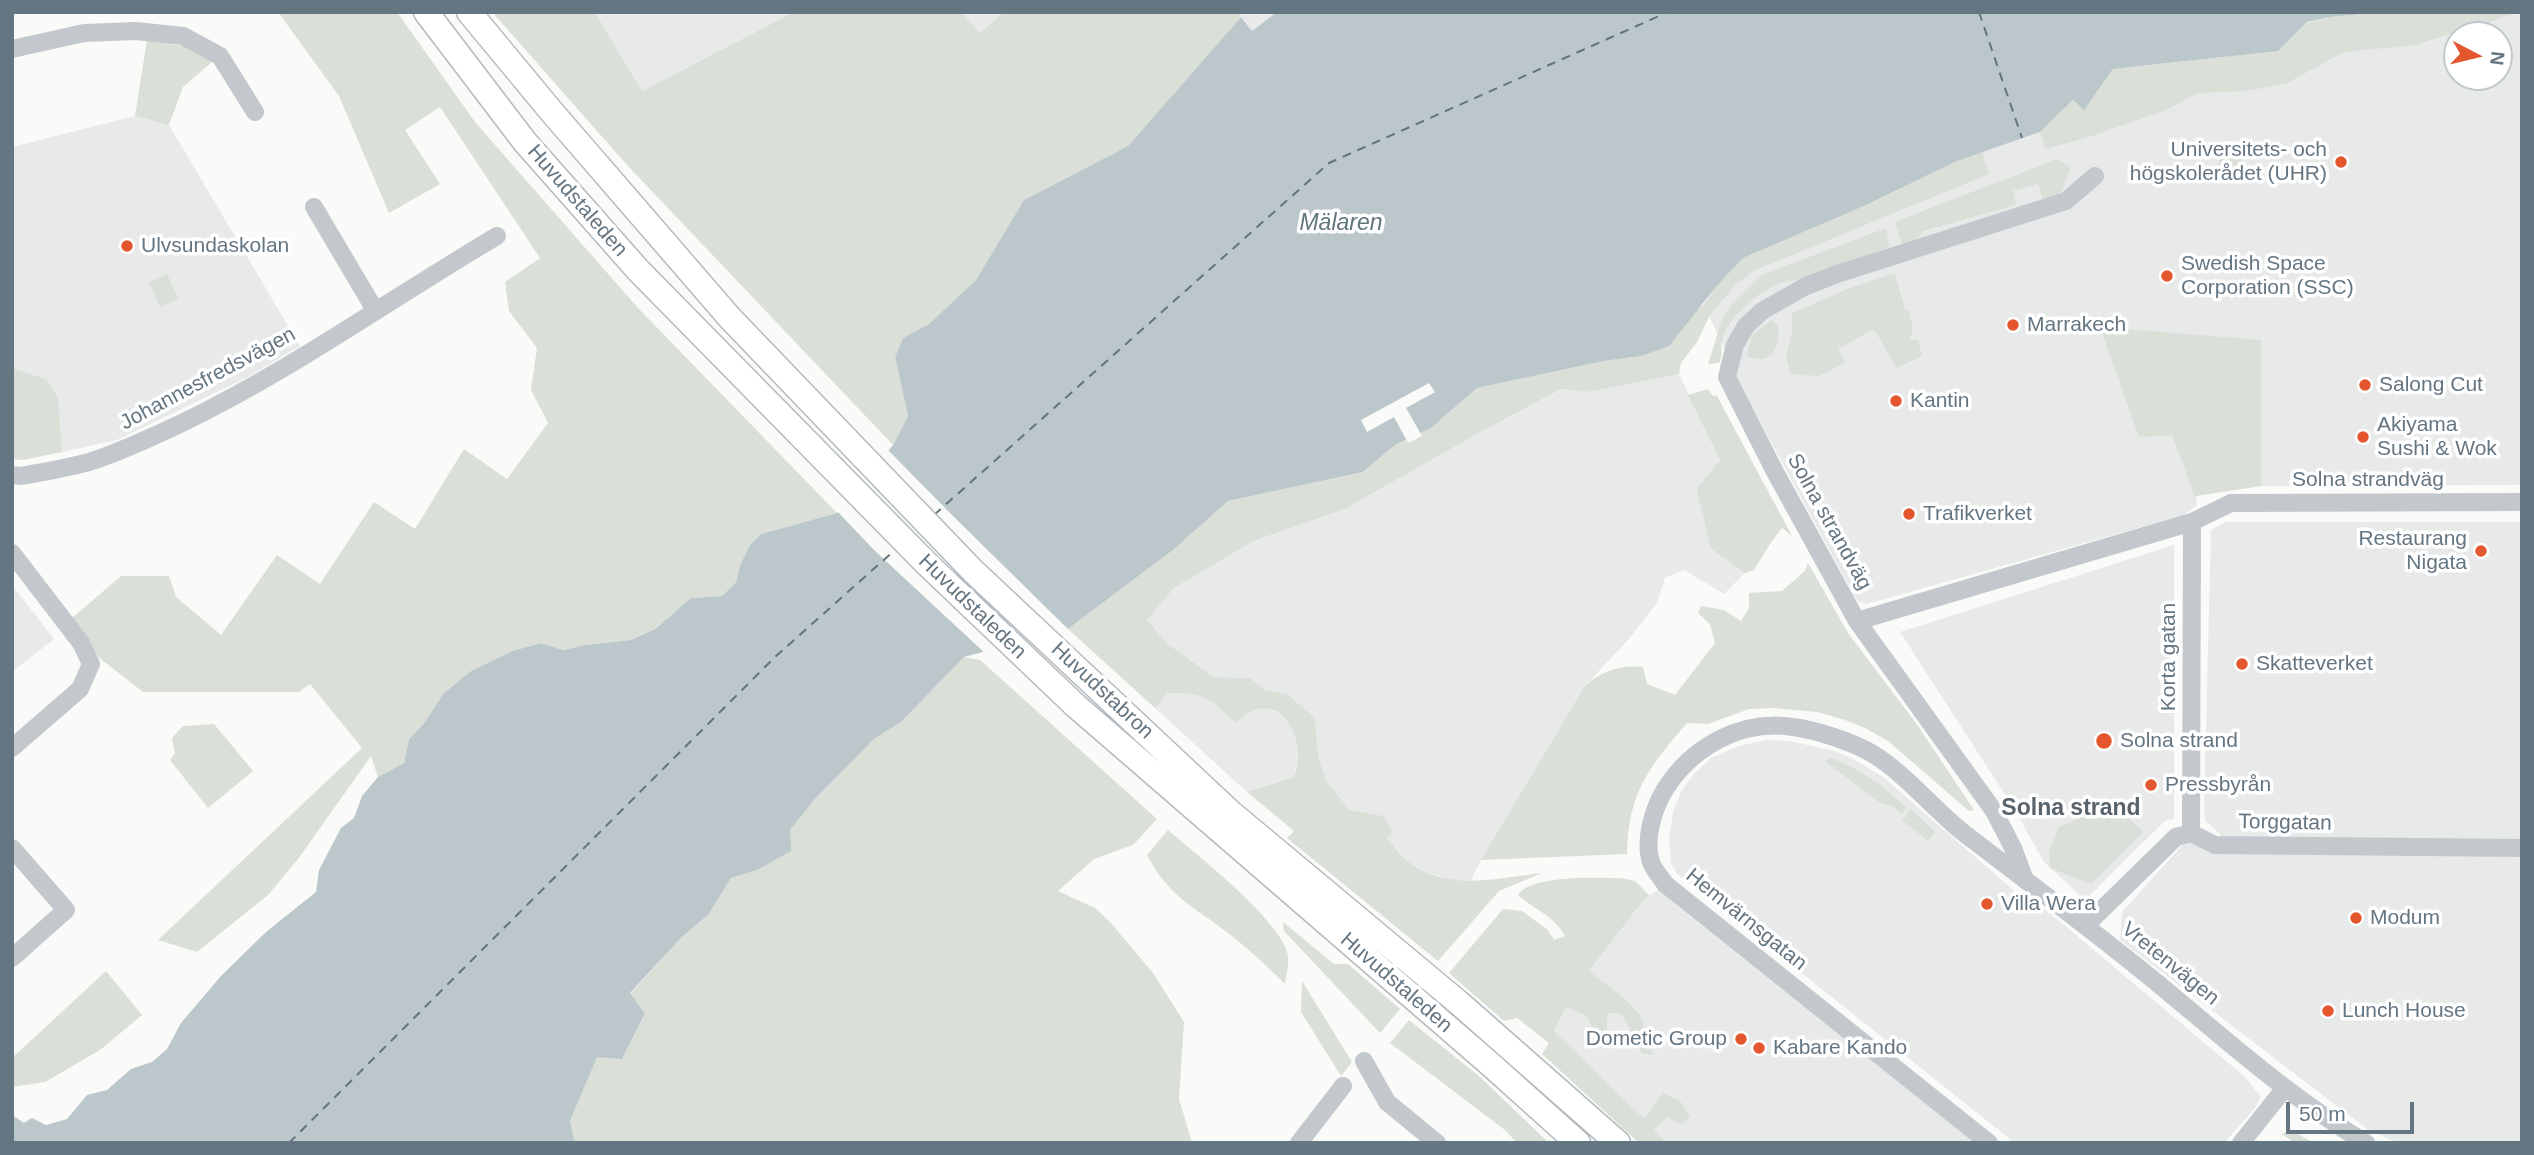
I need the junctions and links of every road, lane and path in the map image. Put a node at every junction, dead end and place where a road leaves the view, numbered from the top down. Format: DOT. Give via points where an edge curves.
graph roads {
  1 [pos="426,12"];
  2 [pos="468,12"];
  3 [pos="12,49"];
  4 [pos="255,112"];
  5 [pos="2095,176"];
  6 [pos="314,207"];
  7 [pos="497,236"];
  8 [pos="374,310"];
  9 [pos="12,475"];
  10 [pos="2522,502"];
  11 [pos="2193,522"];
  12 [pos="12,553"];
  13 [pos="973,571"];
  14 [pos="1857,621"];
  15 [pos="12,748"];
  16 [pos="1223,821"];
  17 [pos="2191,833"];
  18 [pos="12,848"];
  19 [pos="2522,848"];
  20 [pos="2025,880"];
  21 [pos="2086,925"];
  22 [pos="12,958"];
  23 [pos="1364,1061"];
  24 [pos="1490,1063"];
  25 [pos="1343,1086"];
  26 [pos="2285,1088"];
  27 [pos="1299,1143"];
  28 [pos="1437,1143"];
  29 [pos="1558,1143"];
  30 [pos="1578,1143"];
  31 [pos="1618,1143"];
  32 [pos="1989,1143"];
  33 [pos="2241,1143"];
  34 [pos="2366,1143"];
  1 -- 16 [label="main road, Huvudstaleden" via="525,142 638,270 906,543 1076,706"];
  2 -- 13 [label="main road, Huvudstaleden" via="668,248"];
  3 -- 4 [label="street" via="84,33 136,31 183,36 220,56"];
  5 -- 14 [label="street, Solna strandväg" via="2066,201 1806,286 1762,311 1735,345 1727,377"];
  6 -- 8 [label="street"];
  7 -- 8 [label="street, Johannesfredsvägen"];
  8 -- 9 [label="street, Johannesfredsvägen" via="246,390 134,446 89,462"];
  10 -- 11 [label="street, Solna strandväg" via="2231,503"];
  11 -- 14 [label="street, Solna strandväg"];
  11 -- 17 [label="street, Korta gatan"];
  12 -- 15 [label="street" via="81,643 91,664 80,689"];
  13 -- 16 [label="main road, Huvudstabron"];
  14 -- 20 [label="street" via="1994,811"];
  16 -- 24 [label="main road, Huvudstaleden"];
  16 -- 31 [label="main road, Huvudstaleden" via="1459,1003"];
  17 -- 19 [label="street, Torggatan" via="2215,845"];
  17 -- 21 [label="street" via="2176,837"];
  18 -- 22 [label="street" via="66,911"];
  20 -- 21 [label="street, Vretenvägen"];
  20 -- 32 [label="street, Hemvärnsgatan" via="1872,754 1793,726 1743,730 1699,750 1672,778 1654,808 1649,835 1651,862 1679,897"];
  21 -- 26 [label="street, Vretenvägen"];
  23 -- 28 [label="street" via="1387,1102"];
  24 -- 29 [label="main road"];
  24 -- 30 [label="main road, Huvudstaleden"];
  25 -- 27 [label="street"];
  26 -- 33 [label="street"];
  26 -- 34 [label="street, Vretenvägen"];
}
